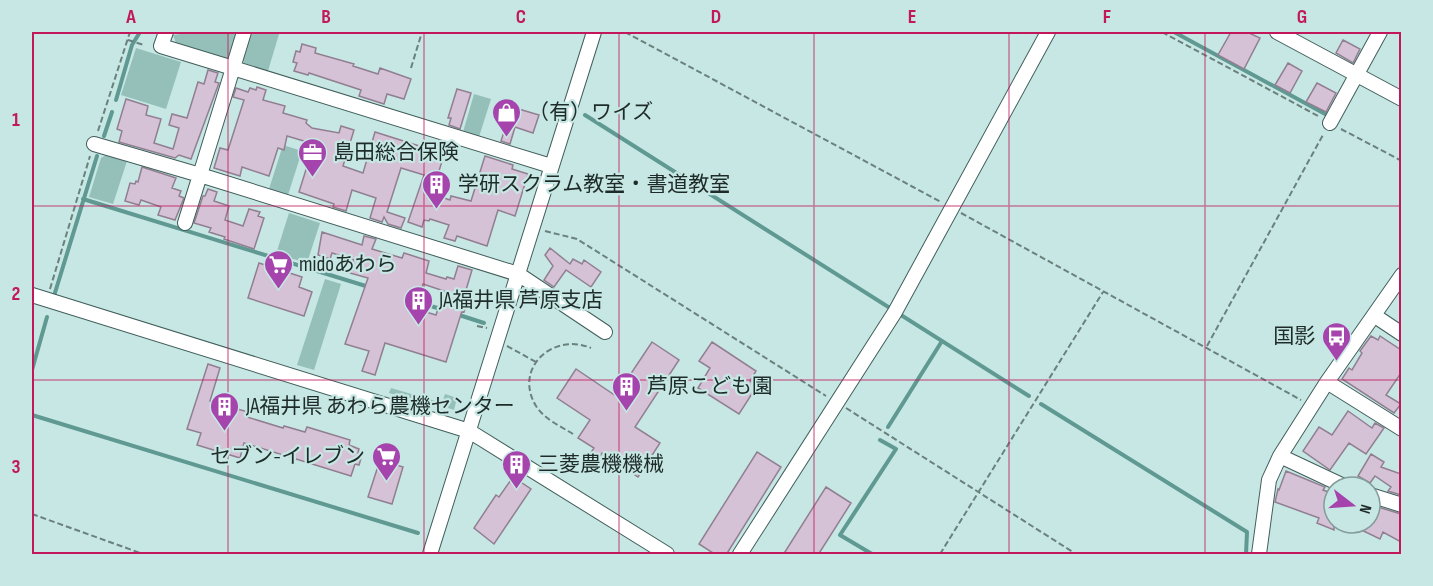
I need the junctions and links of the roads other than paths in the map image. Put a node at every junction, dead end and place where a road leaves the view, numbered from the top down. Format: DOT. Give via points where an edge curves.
graph roads {
  1 [pos="165,32"];
  2 [pos="244,32"];
  3 [pos="594,32"];
  4 [pos="1048,32"];
  5 [pos="1277,32"];
  6 [pos="1380,32"];
  7 [pos="233,68"];
  8 [pos="1356,74"];
  9 [pos="1401,99"];
  10 [pos="1330,123"];
  11 [pos="94,144"];
  12 [pos="551,166"];
  13 [pos="200,175"];
  14 [pos="185,223"];
  15 [pos="518,274"];
  16 [pos="1401,275"];
  17 [pos="32,295"];
  18 [pos="1375,316"];
  19 [pos="605,332"];
  20 [pos="1401,334"];
  21 [pos="1327,381"];
  22 [pos="1401,429"];
  23 [pos="469,431"];
  24 [pos="1280,456"];
  25 [pos="1322,476"];
  26 [pos="1382,499"];
  27 [pos="1401,505"];
  28 [pos="430,555"];
  29 [pos="667,555"];
  30 [pos="740,555"];
  31 [pos="1259,555"];
  1 -- 7 [label="street" via="161,46"];
  2 -- 7 [label="street"];
  3 -- 12 [label="street"];
  4 -- 30 [label="street" via="895,312"];
  5 -- 8 [label="street"];
  6 -- 8 [label="street"];
  7 -- 12 [label="street"];
  7 -- 13 [label="street"];
  8 -- 9 [label="street"];
  8 -- 10 [label="street"];
  11 -- 13 [label="street"];
  12 -- 15 [label="street"];
  13 -- 14 [label="street"];
  13 -- 15 [label="street"];
  15 -- 19 [label="street"];
  15 -- 23 [label="street"];
  16 -- 18 [label="street"];
  17 -- 23 [label="street"];
  18 -- 20 [label="street"];
  18 -- 21 [label="street"];
  21 -- 22 [label="street"];
  21 -- 24 [label="street"];
  23 -- 28 [label="street"];
  23 -- 29 [label="street"];
  24 -- 25 [label="street"];
  24 -- 31 [label="street" via="1269,480"];
  26 -- 27 [label="street"];
}
